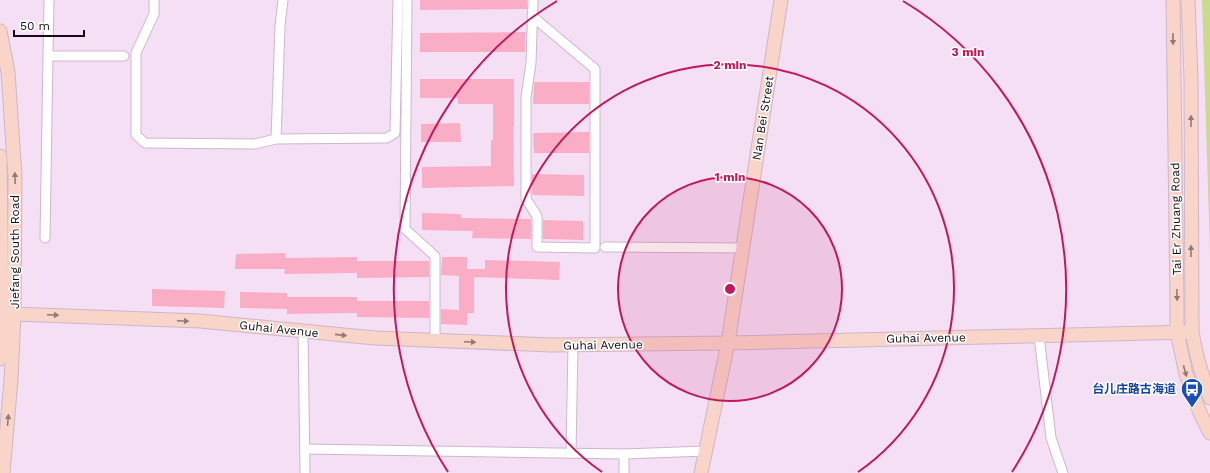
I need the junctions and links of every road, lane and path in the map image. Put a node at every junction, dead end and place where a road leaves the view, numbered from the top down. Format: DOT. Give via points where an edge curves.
graph roads {
  1 [pos="49,0"];
  2 [pos="154,0"];
  3 [pos="283,0"];
  4 [pos="398,0"];
  5 [pos="407,0"];
  6 [pos="533,0"];
  7 [pos="782,0"];
  8 [pos="1173,0"];
  9 [pos="1188,0"];
  10 [pos="532,16"];
  11 [pos="0,31"];
  12 [pos="48,56"];
  13 [pos="124,56"];
  14 [pos="276,139"];
  15 [pos="0,156"];
  16 [pos="45,238"];
  17 [pos="605,247"];
  18 [pos="742,248"];
  19 [pos="14,314"];
  20 [pos="303,331"];
  21 [pos="1177,332"];
  22 [pos="1192,332"];
  23 [pos="1039,336"];
  24 [pos="435,341"];
  25 [pos="728,343"];
  26 [pos="573,345"];
  27 [pos="0,359"];
  28 [pos="1210,398"];
  29 [pos="1210,433"];
  30 [pos="305,449"];
  31 [pos="706,452"];
  32 [pos="571,453"];
  33 [pos="624,454"];
  34 [pos="3,473"];
  35 [pos="305,473"];
  36 [pos="624,473"];
  37 [pos="701,473"];
  38 [pos="1063,473"];
  1 -- 12 [label="street"];
  2 -- 14 [label="street" via="154,14 136,53 136,134 145,143 255,144"];
  3 -- 14 [label="street"];
  4 -- 14 [label="street" via="395,133 387,138"];
  5 -- 24 [label="street" via="405,229 435,256"];
  6 -- 10 [label="street"];
  7 -- 18 [label="street, Nan Bei Street"];
  8 -- 21 [label="street, Tai Er Zhuang Road, one-way"];
  22 -- 9 [label="street, Tai Er Zhuang Road, one-way" via="1191,79"];
  10 -- 10 [label="street" via="531,63 526,97 526,199 537,216 537,247 595,248 595,69"];
  19 -- 11 [label="street, Jiefang South Road, one-way" via="15,176 8,72"];
  12 -- 13 [label="street"];
  12 -- 16 [label="street"];
  15 -- 27 [label="street, Jiefang South Road"];
  17 -- 18 [label="street"];
  18 -- 25 [label="street, Nan Bei Street"];
  19 -- 20 [label="street, Guhai Avenue, one-way" via="200,321"];
  34 -- 19 [label="street, Jiefang South Road, one-way"];
  20 -- 24 [label="street, Guhai Avenue, one-way"];
  20 -- 30 [label="street"];
  21 -- 22 [label="street, Guhai Avenue"];
  21 -- 23 [label="street, Guhai Avenue"];
  21 -- 29 [label="street, Tai Er Zhuang Road, one-way" via="1188,379"];
  22 -- 28 [label="street, Tai Er Zhuang Road" via="1195,353"];
  23 -- 25 [label="street, Guhai Avenue"];
  23 -- 38 [label="street" via="1051,438"];
  24 -- 26 [label="street, Guhai Avenue, one-way"];
  25 -- 26 [label="street, Guhai Avenue"];
  25 -- 31 [label="street, Nan Bei Street"];
  26 -- 32 [label="street"];
  30 -- 32 [label="street"];
  30 -- 35 [label="street"];
  31 -- 33 [label="street"];
  31 -- 37 [label="street, Nan Bei Street"];
  32 -- 33 [label="street"];
  33 -- 36 [label="street"];
}
